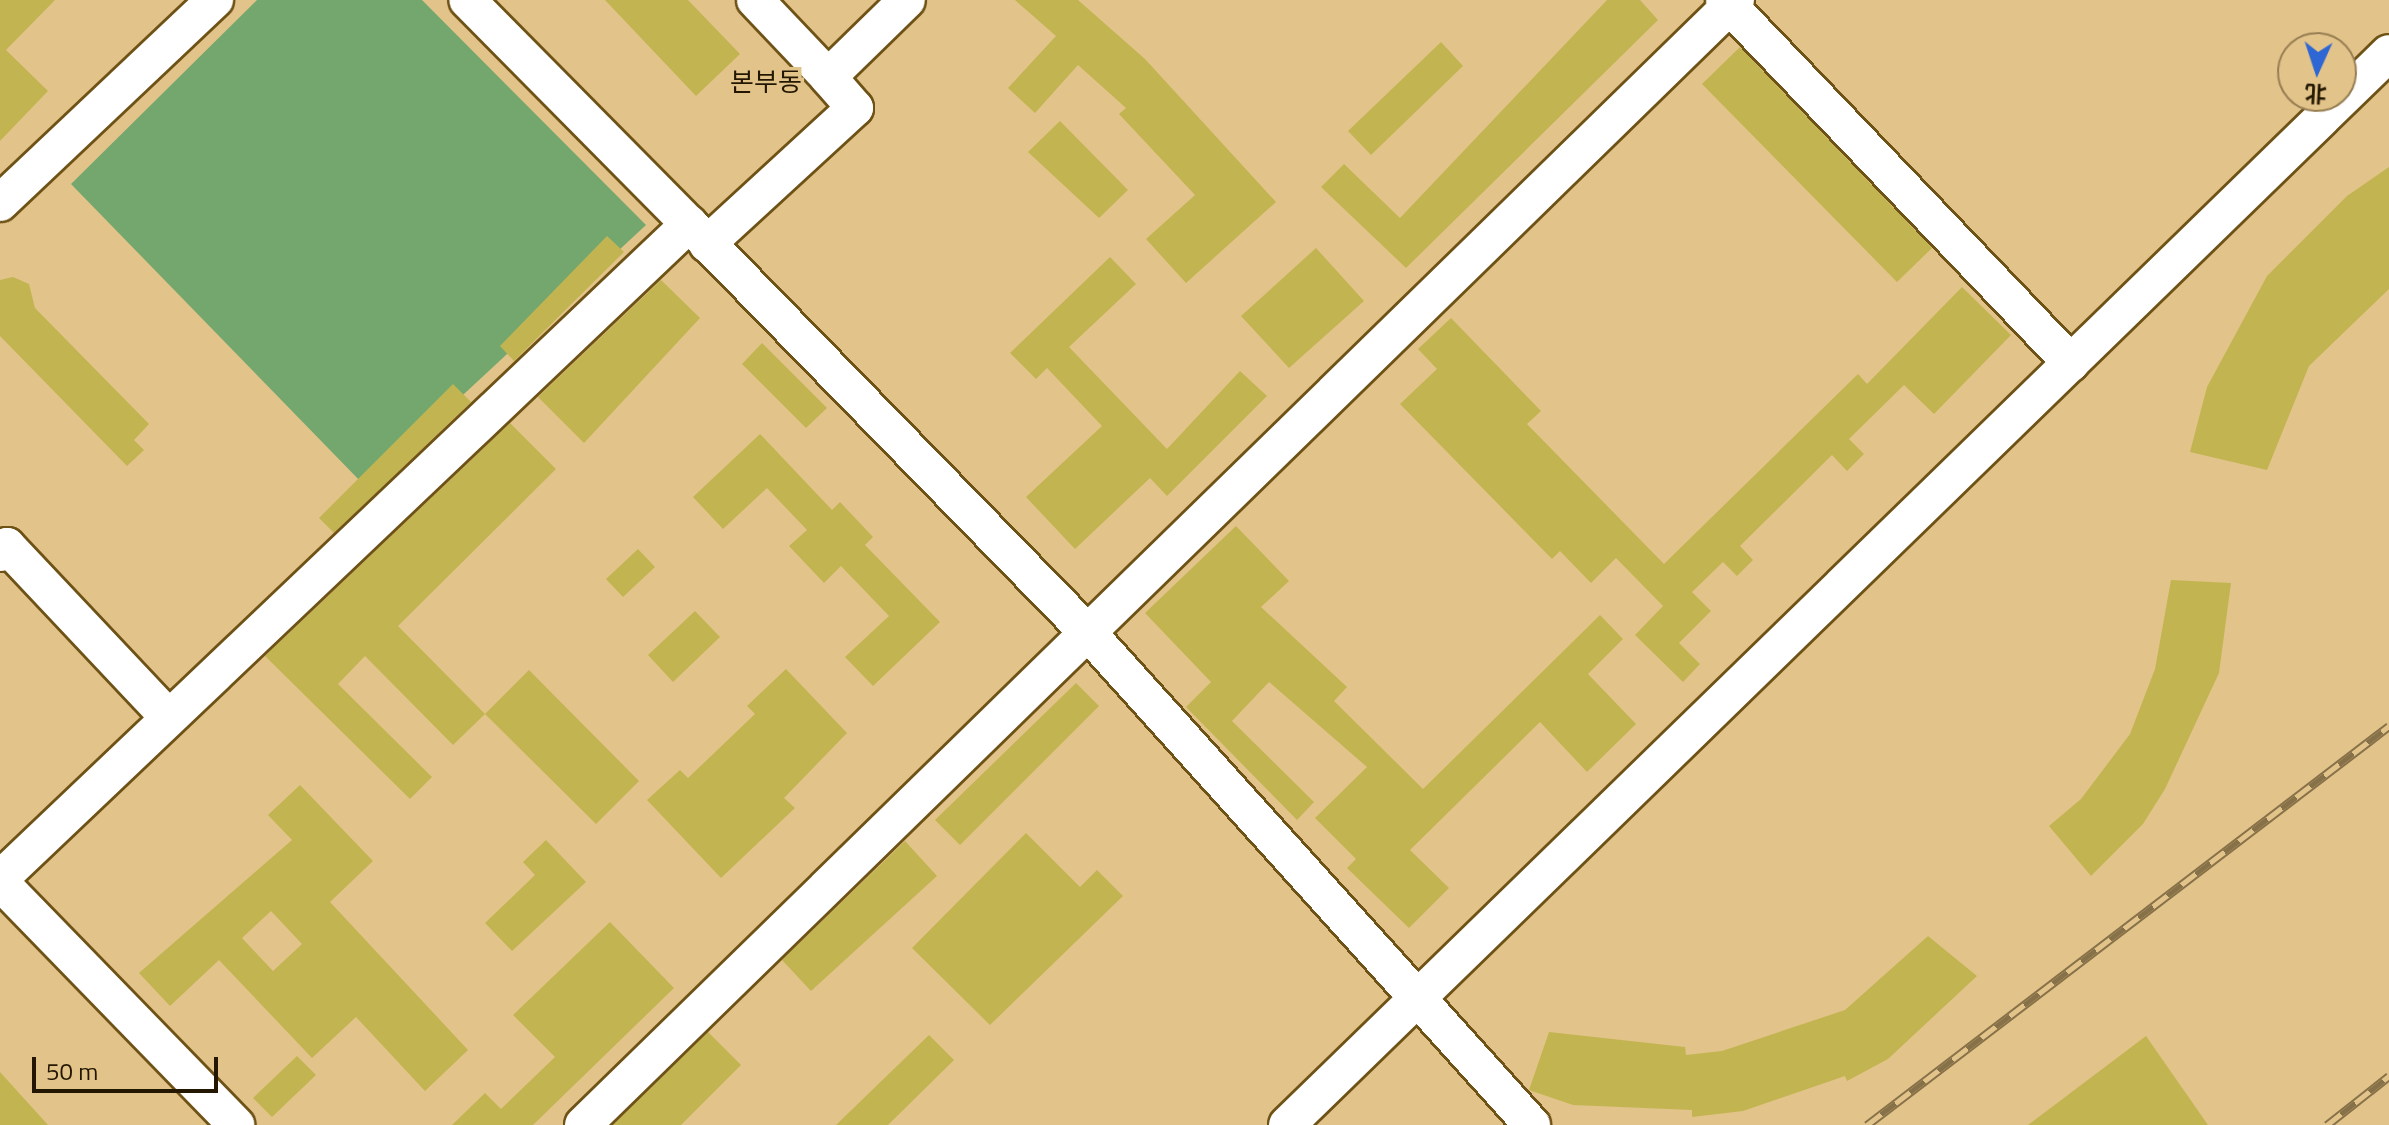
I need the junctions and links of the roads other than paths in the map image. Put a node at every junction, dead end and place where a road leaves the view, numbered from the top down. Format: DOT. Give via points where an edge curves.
graph roads {
  1 [pos="215,0"];
  2 [pos="467,0"];
  3 [pos="755,0"];
  4 [pos="907,0"];
  5 [pos="1730,2"];
  6 [pos="2389,53"];
  7 [pos="828,77"];
  8 [pos="0,203"];
  9 [pos="698,234"];
  10 [pos="2071,363"];
  11 [pos="0,553"];
  12 [pos="1090,635"];
  13 [pos="169,718"];
  14 [pos="0,880"];
  15 [pos="1419,999"];
  16 [pos="236,1125"];
  17 [pos="583,1125"];
  18 [pos="1287,1125"];
  19 [pos="1532,1125"];
  1 -- 8 [label="street"];
  2 -- 9 [label="street"];
  3 -- 7 [label="street"];
  4 -- 7 [label="street"];
  5 -- 10 [label="street"];
  5 -- 12 [label="street"];
  6 -- 10 [label="street"];
  7 -- 9 [label="street" via="855,108"];
  9 -- 12 [label="street"];
  9 -- 13 [label="street"];
  10 -- 15 [label="street"];
  11 -- 13 [label="street" via="7,546"];
  12 -- 15 [label="street"];
  12 -- 17 [label="street"];
  13 -- 14 [label="street"];
  14 -- 16 [label="street"];
  15 -- 18 [label="street"];
  15 -- 19 [label="street"];
}
